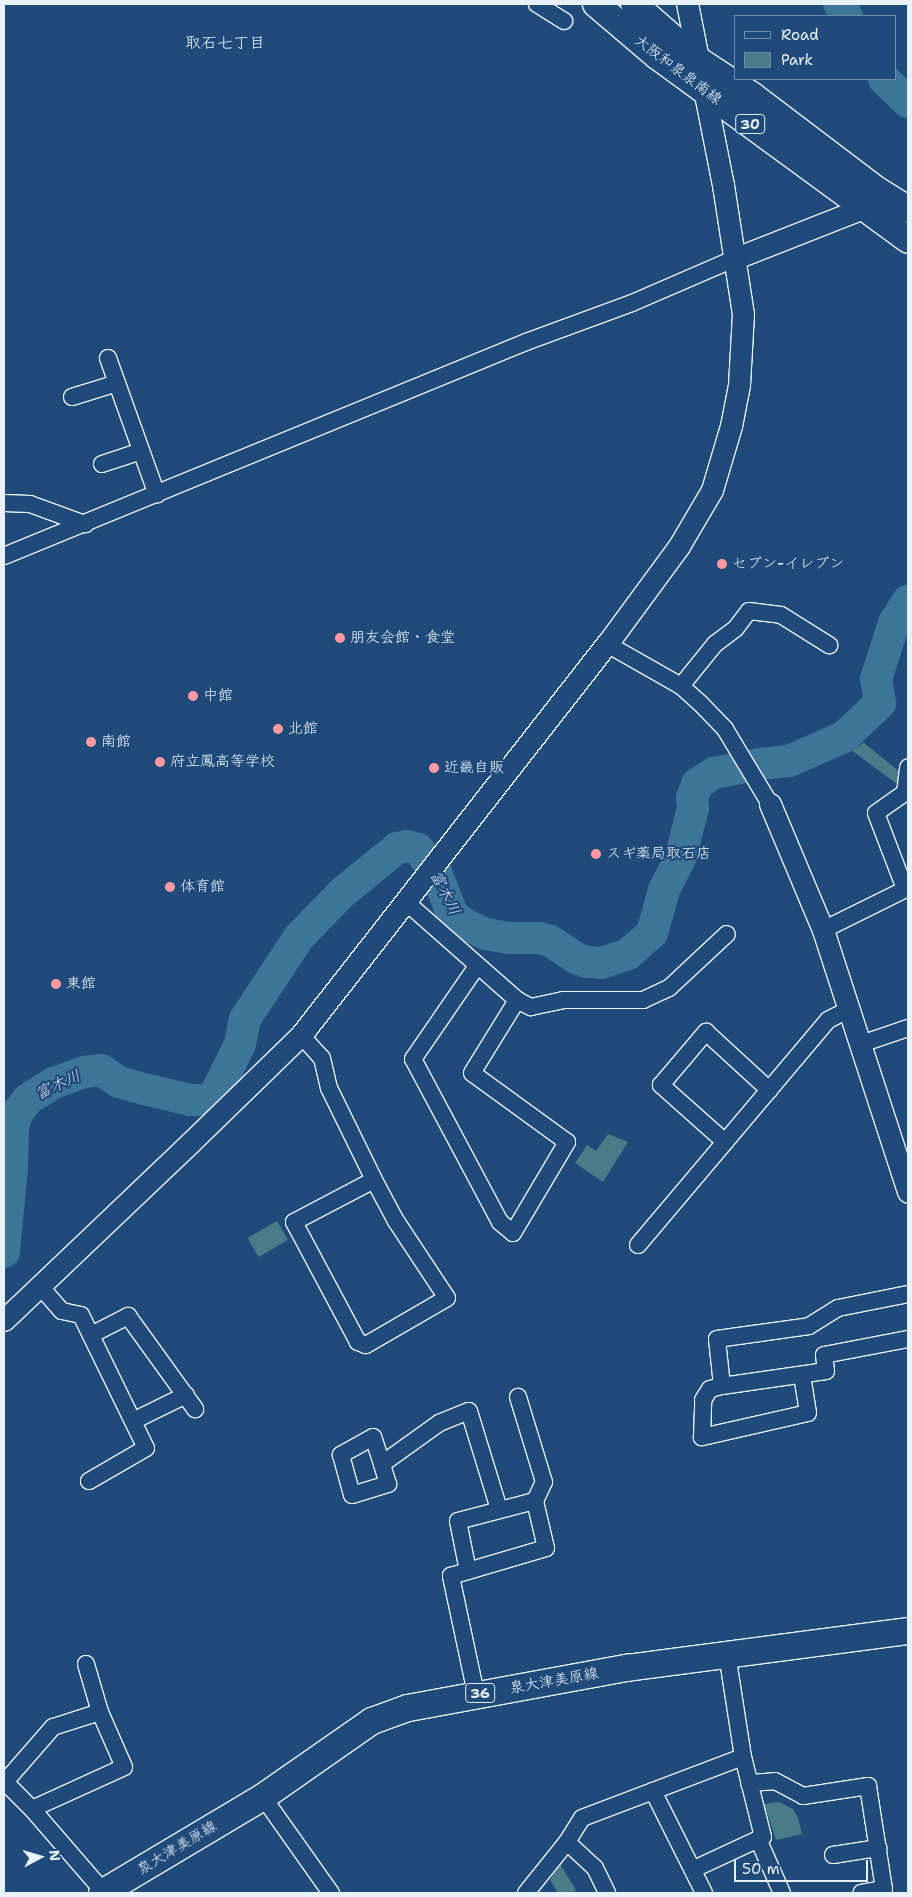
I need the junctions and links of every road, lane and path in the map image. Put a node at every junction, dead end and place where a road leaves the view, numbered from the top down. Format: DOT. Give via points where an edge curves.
graph roads {
  1 [pos="537,4"];
  2 [pos="596,4"];
  3 [pos="634,4"];
  4 [pos="687,4"];
  5 [pos="564,21"];
  6 [pos="698,60"];
  7 [pos="706,92"];
  8 [pos="870,199"];
  9 [pos="908,209"];
  10 [pos="908,240"];
  11 [pos="736,258"];
  12 [pos="108,358"];
  13 [pos="117,383"];
  14 [pos="72,397"];
  15 [pos="141,450"];
  16 [pos="102,464"];
  17 [pos="157,495"];
  18 [pos="4,503"];
  19 [pos="85,524"];
  20 [pos="4,556"];
  21 [pos="607,644"];
  22 [pos="829,645"];
  23 [pos="681,686"];
  24 [pos="908,768"];
  25 [pos="770,804"];
  26 [pos="907,889"];
  27 [pos="406,902"];
  28 [pos="823,930"];
  29 [pos="727,934"];
  30 [pos="476,966"];
  31 [pos="517,1000"];
  32 [pos="850,1010"];
  33 [pos="908,1028"];
  34 [pos="301,1035"];
  35 [pos="861,1044"];
  36 [pos="769,1090"];
  37 [pos="725,1142"];
  38 [pos="374,1180"];
  39 [pos="908,1192"];
  40 [pos="638,1245"];
  41 [pos="40,1286"];
  42 [pos="908,1294"];
  43 [pos="4,1320"];
  44 [pos="91,1335"];
  45 [pos="908,1339"];
  46 [pos="802,1375"];
  47 [pos="722,1386"];
  48 [pos="186,1395"];
  49 [pos="518,1397"];
  50 [pos="195,1409"];
  51 [pos="133,1421"];
  52 [pos="382,1464"];
  53 [pos="89,1481"];
  54 [pos="535,1501"];
  55 [pos="500,1509"];
  56 [pos="468,1571"];
  57 [pos="908,1631"];
  58 [pos="727,1654"];
  59 [pos="86,1664"];
  60 [pos="476,1694"];
  61 [pos="100,1712"];
  62 [pos="744,1757"];
  63 [pos="4,1782"];
  64 [pos="749,1782"];
  65 [pos="653,1791"];
  66 [pos="263,1797"];
  67 [pos="32,1809"];
  68 [pos="758,1839"];
  69 [pos="568,1842"];
  70 [pos="878,1848"];
  71 [pos="833,1855"];
  72 [pos="694,1869"];
  73 [pos="103,1893"];
  74 [pos="330,1893"];
  75 [pos="526,1893"];
  76 [pos="608,1893"];
  77 [pos="704,1893"];
  78 [pos="782,1893"];
  79 [pos="861,1893"];
  1 -- 5 [label="street"];
  2 -- 7 [label="main road, 大阪和泉泉南線 / 30"];
  3 -- 6 [label="main road, 大阪和泉泉南線 / 30"];
  4 -- 6 [label="street"];
  6 -- 7 [label="street"];
  6 -- 8 [label="main road, 大阪和泉泉南線 / 30" via="753,96"];
  7 -- 8 [label="main road, 大阪和泉泉南線 / 30"];
  7 -- 11 [label="street"];
  8 -- 9 [label="main road, 大阪和泉泉南線 / 30"];
  8 -- 10 [label="main road, 大阪和泉泉南線 / 30"];
  8 -- 11 [label="street"];
  11 -- 17 [label="street"];
  11 -- 21 [label="street" via="743,314 739,385 712,490 679,546"];
  12 -- 13 [label="street"];
  13 -- 14 [label="street"];
  13 -- 15 [label="street"];
  15 -- 16 [label="street"];
  15 -- 17 [label="street"];
  17 -- 19 [label="street"];
  18 -- 19 [label="street" via="30,504"];
  19 -- 20 [label="street"];
  21 -- 23 [label="street"];
  21 -- 27 [label="street"];
  22 -- 23 [label="street" via="781,615 749,611 736,628 714,644"];
  23 -- 25 [label="street" via="725,729"];
  24 -- 26 [label="street" via="905,793 876,814"];
  25 -- 28 [label="street"];
  26 -- 28 [label="street"];
  27 -- 30 [label="street"];
  27 -- 34 [label="street"];
  28 -- 32 [label="street"];
  29 -- 31 [label="street" via="669,988 642,1000 563,1000 531,1007"];
  30 -- 31 [label="street"];
  30 -- 31 [label="street" via="413,1058 500,1222 513,1233 567,1142 472,1073"];
  32 -- 35 [label="street"];
  32 -- 36 [label="street" via="828,1020"];
  33 -- 35 [label="street"];
  34 -- 38 [label="street" via="322,1058 329,1088"];
  34 -- 41 [label="street"];
  35 -- 39 [label="street"];
  36 -- 37 [label="street"];
  36 -- 37 [label="street" via="706,1032 661,1085"];
  37 -- 40 [label="street"];
  38 -- 38 [label="street" via="396,1221 447,1298 366,1345 358,1342 294,1222"];
  41 -- 43 [label="street"];
  41 -- 44 [label="street" via="62,1311 81,1315"];
  42 -- 47 [label="street" via="838,1308 809,1326 717,1338"];
  44 -- 48 [label="street" via="128,1316"];
  44 -- 51 [label="street"];
  45 -- 46 [label="street" via="824,1355 826,1372"];
  46 -- 47 [label="street"];
  46 -- 47 [label="street" via="808,1413 702,1437 703,1400 710,1389"];
  48 -- 50 [label="street"];
  48 -- 51 [label="street"];
  49 -- 54 [label="street" via="544,1482"];
  51 -- 53 [label="street" via="146,1448"];
  52 -- 55 [label="street" via="439,1423 469,1411"];
  54 -- 55 [label="street"];
  54 -- 56 [label="street" via="546,1548"];
  55 -- 56 [label="street" via="458,1521"];
  56 -- 60 [label="street" via="452,1576"];
  57 -- 58 [label="main road, 泉大津美原線 / 36"];
  58 -- 60 [label="main road, 泉大津美原線 / 36"];
  58 -- 62 [label="street"];
  59 -- 61 [label="street"];
  60 -- 66 [label="main road, 泉大津美原線 / 36" via="408,1708 372,1721"];
  61 -- 63 [label="street" via="53,1727"];
  61 -- 67 [label="street" via="124,1768"];
  62 -- 64 [label="street"];
  62 -- 65 [label="street"];
  63 -- 67 [label="street"];
  64 -- 68 [label="street" via="763,1837"];
  64 -- 70 [label="street" via="775,1781 803,1796 868,1786"];
  65 -- 69 [label="street" via="582,1818"];
  65 -- 72 [label="street"];
  66 -- 73 [label="main road, 泉大津美原線 / 36"];
  66 -- 74 [label="street"];
  67 -- 73 [label="street"];
  68 -- 72 [label="street"];
  68 -- 78 [label="street"];
  69 -- 75 [label="street"];
  69 -- 76 [label="street" via="596,1868"];
  70 -- 71 [label="street"];
  70 -- 79 [label="street" via="884,1889"];
  72 -- 77 [label="street"];
}
